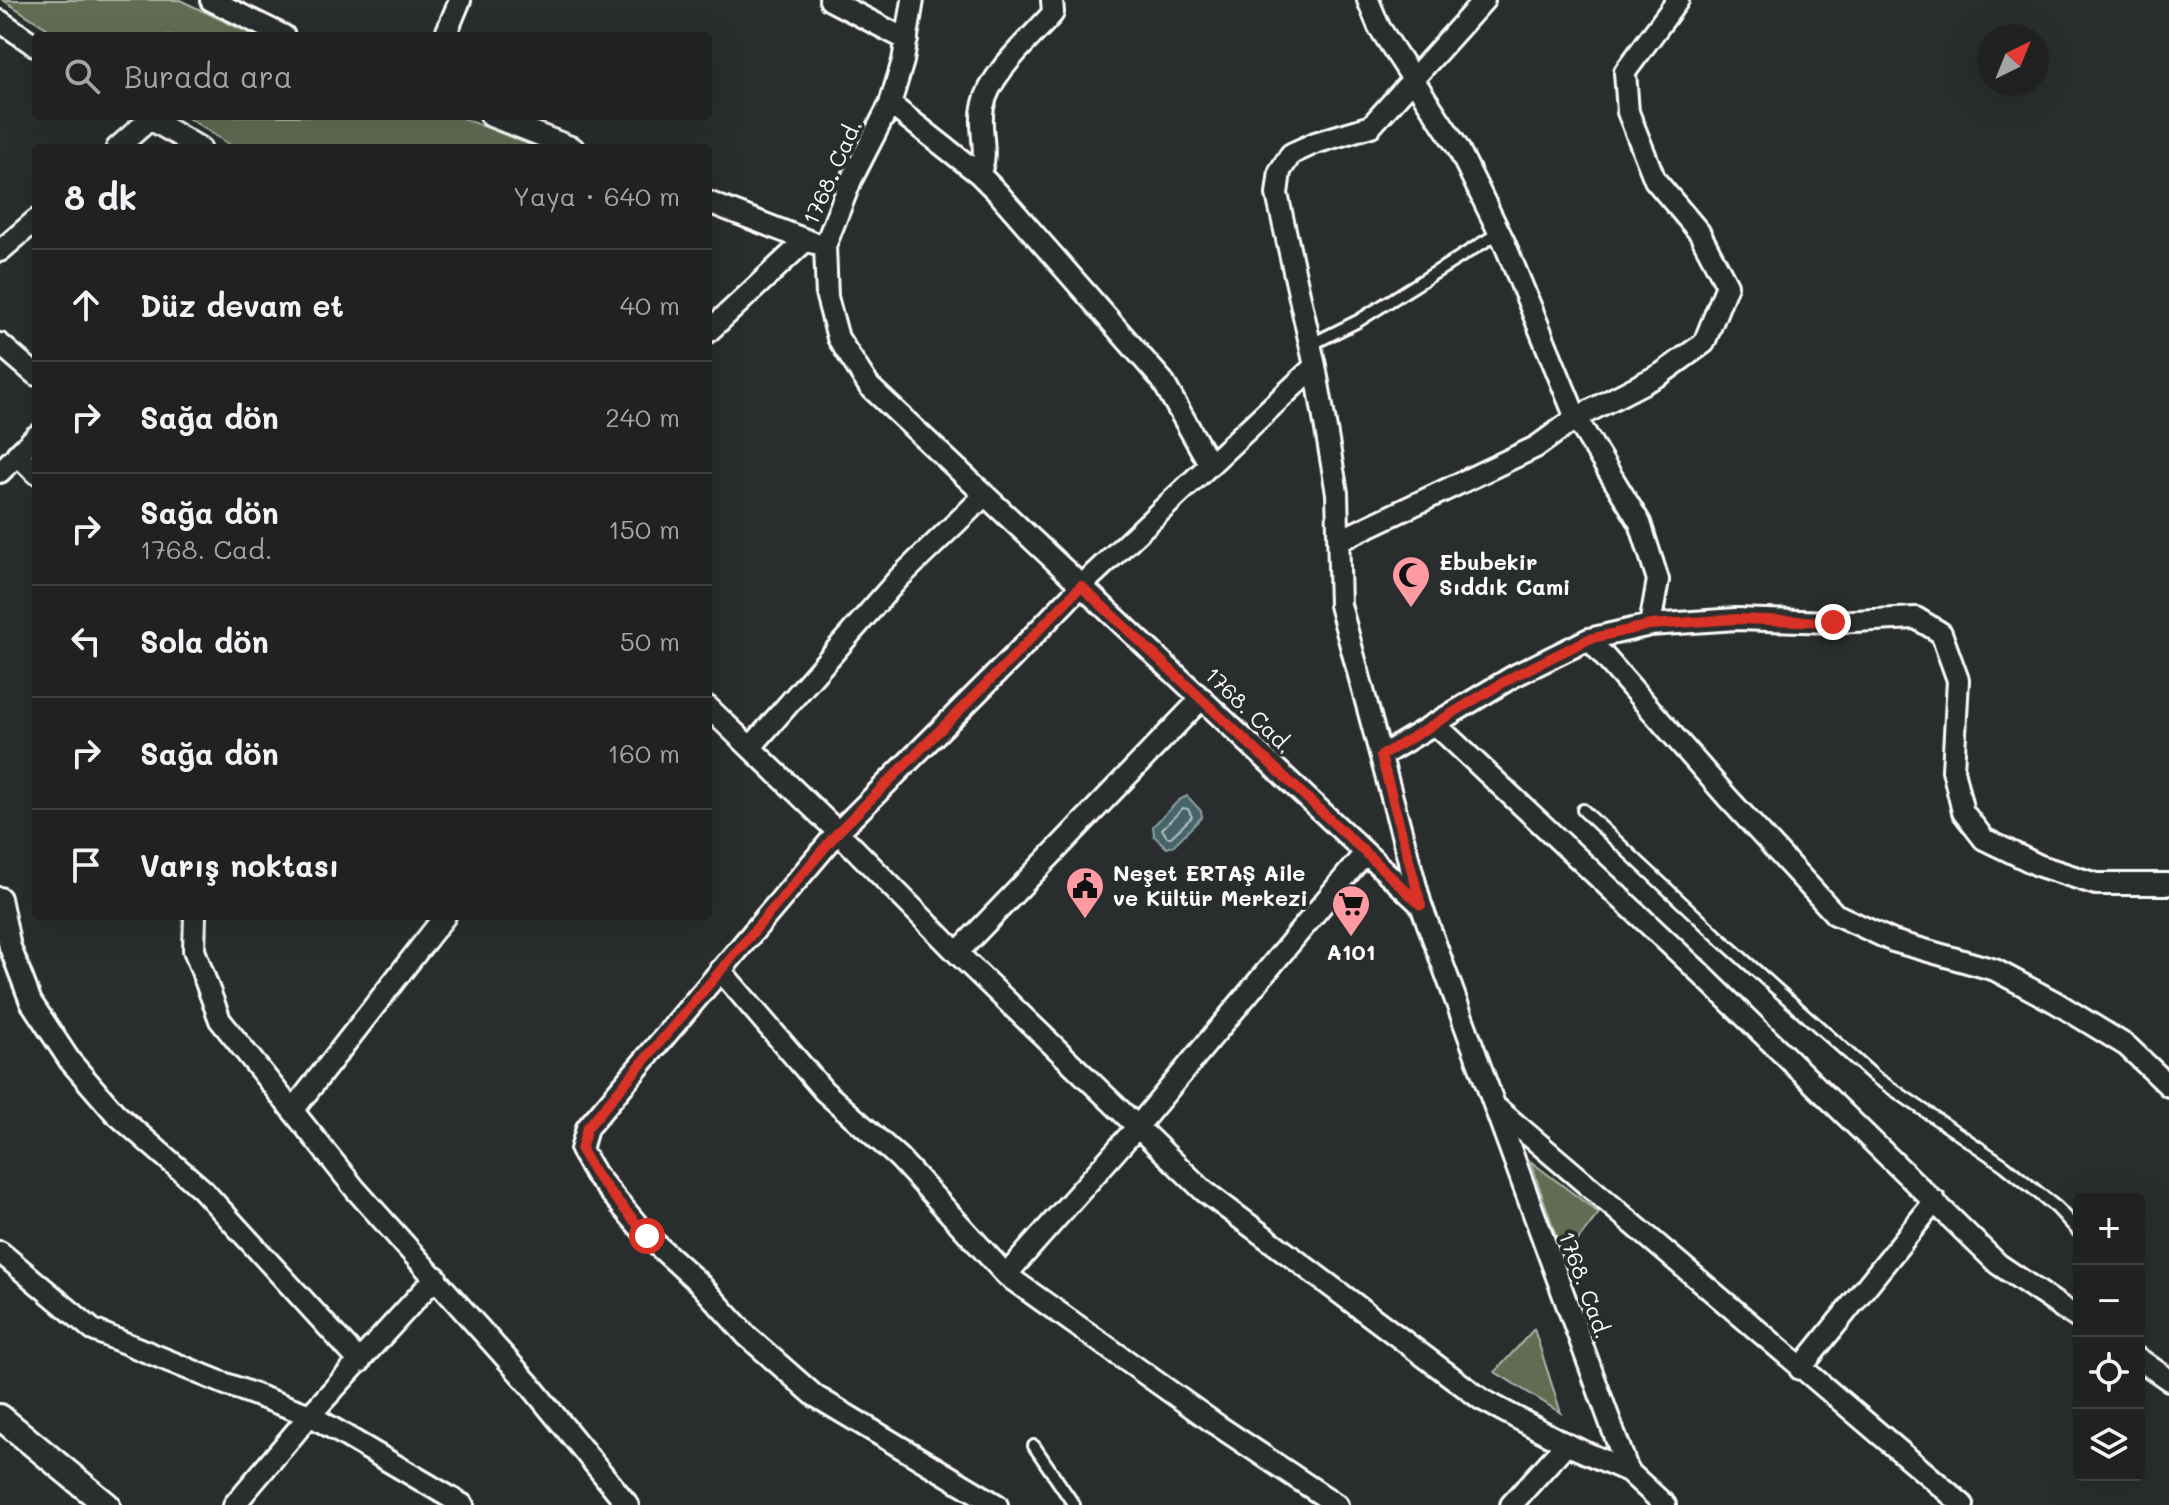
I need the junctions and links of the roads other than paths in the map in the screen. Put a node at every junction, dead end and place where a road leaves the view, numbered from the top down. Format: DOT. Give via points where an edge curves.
graph roads {
  1 [pos="211,0"];
  2 [pos="460,0"];
  3 [pos="830,0"];
  4 [pos="913,0"];
  5 [pos="1052,0"];
  6 [pos="1368,0"];
  7 [pos="1484,0"];
  8 [pos="1678,0"];
  9 [pos="0,21"];
  10 [pos="276,32"];
  11 [pos="447,32"];
  12 [pos="907,40"];
  13 [pos="32,43"];
  14 [pos="1415,78"];
  15 [pos="890,104"];
  16 [pos="145,120"];
  17 [pos="153,120"];
  18 [pos="501,120"];
  19 [pos="121,144"];
  20 [pos="193,144"];
  21 [pos="563,144"];
  22 [pos="979,174"];
  23 [pos="712,204"];
  24 [pos="32,223"];
  25 [pos="1500,232"];
  26 [pos="805,241"];
  27 [pos="825,246"];
  28 [pos="0,251"];
  29 [pos="712,328"];
  30 [pos="0,344"];
  31 [pos="1310,345"];
  32 [pos="1315,366"];
  33 [pos="32,372"];
  34 [pos="1576,418"];
  35 [pos="32,440"];
  36 [pos="17,454"];
  37 [pos="1210,465"];
  38 [pos="32,469"];
  39 [pos="0,472"];
  40 [pos="985,495"];
  41 [pos="1338,541"];
  42 [pos="1081,586"];
  43 [pos="1650,625"];
  44 [pos="1589,639"];
  45 [pos="1202,698"];
  46 [pos="712,711"];
  47 [pos="1435,724"];
  48 [pos="751,747"];
  49 [pos="1381,756"];
  50 [pos="1583,810"];
  51 [pos="838,832"];
  52 [pos="1365,853"];
  53 [pos="2169,884"];
  54 [pos="0,898"];
  55 [pos="1421,905"];
  56 [pos="195,920"];
  57 [pos="442,920"];
  58 [pos="957,953"];
  59 [pos="720,970"];
  60 [pos="2169,1086"];
  61 [pos="1495,1107"];
  62 [pos="294,1109"];
  63 [pos="1138,1126"];
  64 [pos="1935,1201"];
  65 [pos="2073,1225"];
  66 [pos="0,1252"];
  67 [pos="1006,1275"];
  68 [pos="436,1277"];
  69 [pos="2073,1315"];
  70 [pos="360,1362"];
  71 [pos="2145,1363"];
  72 [pos="1800,1369"];
  73 [pos="2169,1380"];
  74 [pos="310,1415"];
  75 [pos="0,1417"];
  76 [pos="1566,1444"];
  77 [pos="1034,1446"];
  78 [pos="1628,1471"];
  79 [pos="987,1503"];
  80 [pos="107,1505"];
  81 [pos="234,1505"];
  82 [pos="463,1505"];
  83 [pos="628,1505"];
  84 [pos="1074,1505"];
  85 [pos="1337,1505"];
  86 [pos="1511,1505"];
  87 [pos="1665,1505"];
  88 [pos="1963,1505"];
  1 -- 10 [label="street"];
  2 -- 11 [label="street"];
  3 -- 12 [label="street"];
  4 -- 12 [label="street, 1768. Cad."];
  5 -- 22 [label="street" via="1053,13 1012,57 983,106 985,163"];
  6 -- 14 [label="street" via="1379,27"];
  7 -- 14 [label="street"];
  8 -- 34 [label="street" via="1625,72 1628,112 1655,180 1699,232 1727,285 1704,343 1661,374"];
  9 -- 13 [label="street"];
  12 -- 15 [label="street, 1768. Cad."];
  14 -- 25 [label="street"];
  14 -- 31 [label="street" via="1371,126 1291,154 1280,171 1277,194"];
  15 -- 22 [label="street"];
  15 -- 27 [label="street, 1768. Cad."];
  16 -- 19 [label="street"];
  17 -- 20 [label="street"];
  18 -- 21 [label="street"];
  22 -- 37 [label="street" via="1162,380"];
  23 -- 26 [label="street"];
  24 -- 28 [label="street"];
  25 -- 31 [label="lane"];
  25 -- 34 [label="street"];
  26 -- 27 [label="street"];
  26 -- 29 [label="street"];
  27 -- 40 [label="street, 1768. Cad." via="827,297 838,338 869,386"];
  30 -- 33 [label="street"];
  31 -- 32 [label="street"];
  32 -- 37 [label="street"];
  32 -- 41 [label="street" via="1337,493"];
  34 -- 41 [label="street" via="1536,447"];
  34 -- 43 [label="street" via="1640,523 1658,580"];
  35 -- 36 [label="street"];
  36 -- 38 [label="street"];
  36 -- 39 [label="street"];
  37 -- 42 [label="street"];
  40 -- 42 [label="street, 1768. Cad."];
  40 -- 48 [label="street" via="899,578"];
  41 -- 49 [label="street" via="1340,605"];
  42 -- 45 [label="street, 1768. Cad."];
  42 -- 51 [label="street"];
  43 -- 44 [label="street"];
  43 -- 53 [label="street" via="1916,618 1941,633 1958,680 1953,770 1963,812 1984,839 2040,866 2096,884"];
  44 -- 47 [label="street"];
  44 -- 60 [label="street" via="1835,914 1893,941 1995,970 2127,1046"];
  45 -- 52 [label="street, 1768. Cad."];
  45 -- 58 [label="street"];
  46 -- 48 [label="street"];
  47 -- 49 [label="street"];
  47 -- 64 [label="street"];
  48 -- 51 [label="street"];
  49 -- 55 [label="street"];
  50 -- 65 [label="lane" via="1875,1077 2004,1165"];
  51 -- 58 [label="street"];
  51 -- 59 [label="street"];
  52 -- 55 [label="street, 1768. Cad."];
  52 -- 63 [label="street"];
  54 -- 70 [label="street" via="10,947 31,1002 70,1061 115,1113 202,1189"];
  55 -- 61 [label="street, 1768. Cad."];
  56 -- 62 [label="street" via="194,950 220,1020"];
  57 -- 62 [label="street"];
  58 -- 63 [label="street"];
  59 -- 67 [label="street" via="824,1091 899,1158"];
  59 -- 79 [label="street" via="587,1128 581,1150 647,1236 815,1396"];
  61 -- 72 [label="street"];
  61 -- 78 [label="street, 1768. Cad."];
  62 -- 68 [label="street" via="356,1190"];
  63 -- 67 [label="street"];
  63 -- 76 [label="street" via="1204,1191 1481,1399"];
  64 -- 69 [label="street" via="1998,1264"];
  64 -- 72 [label="street"];
  66 -- 74 [label="street" via="93,1330"];
  67 -- 85 [label="street"];
  68 -- 70 [label="street"];
  68 -- 83 [label="street"];
  70 -- 74 [label="street"];
  71 -- 73 [label="street"];
  72 -- 88 [label="street"];
  74 -- 81 [label="street"];
  74 -- 82 [label="street"];
  75 -- 80 [label="street"];
  76 -- 78 [label="street"];
  76 -- 86 [label="street"];
  77 -- 84 [label="lane"];
  78 -- 87 [label="street, 1768. Cad."];
}
